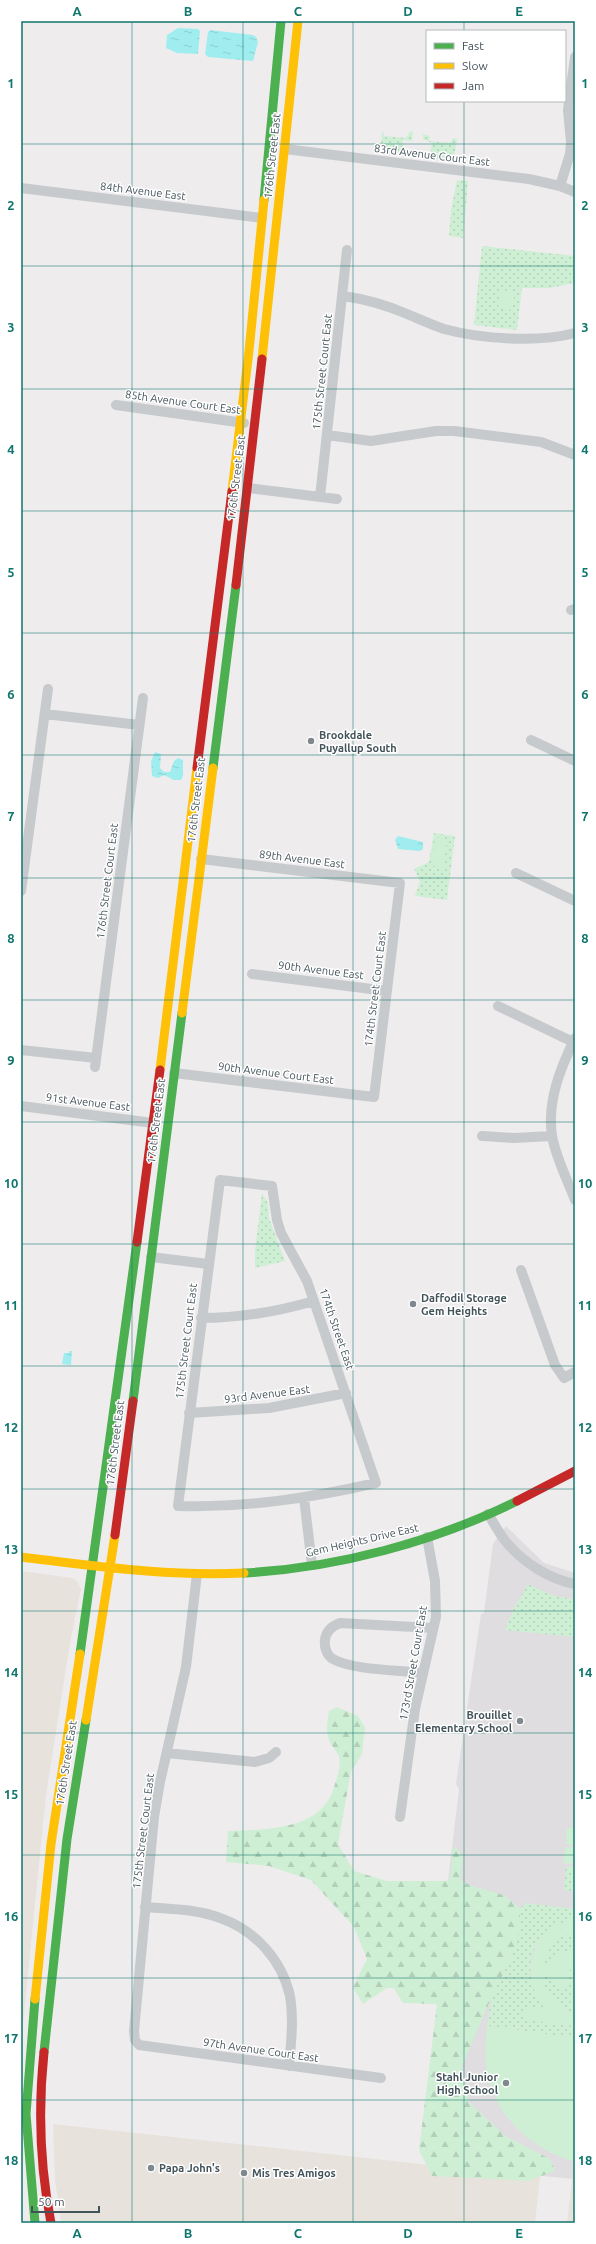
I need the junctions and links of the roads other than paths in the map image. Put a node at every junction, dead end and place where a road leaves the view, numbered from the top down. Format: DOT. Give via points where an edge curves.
graph roads {
  1 [pos="282,21"];
  2 [pos="291,21"];
  3 [pos="298,21"];
  4 [pos="575,57"];
  5 [pos="285,150"];
  6 [pos="560,186"];
  7 [pos="21,188"];
  8 [pos="575,192"];
  9 [pos="262,218"];
  10 [pos="347,250"];
  11 [pos="342,296"];
  12 [pos="575,333"];
  13 [pos="116,405"];
  14 [pos="243,422"];
  15 [pos="327,435"];
  16 [pos="575,455"];
  17 [pos="248,488"];
  18 [pos="320,497"];
  19 [pos="337,499"];
  20 [pos="48,689"];
  21 [pos="143,698"];
  22 [pos="45,714"];
  23 [pos="139,725"];
  24 [pos="201,739"];
  25 [pos="531,740"];
  26 [pos="575,761"];
  27 [pos="26,820"];
  28 [pos="201,856"];
  29 [pos="516,872"];
  30 [pos="400,884"];
  31 [pos="21,892"];
  32 [pos="575,901"];
  33 [pos="177,928"];
  34 [pos="252,974"];
  35 [pos="387,991"];
  36 [pos="498,1006"];
  37 [pos="574,1040"];
  38 [pos="21,1050"];
  39 [pos="174,1073"];
  40 [pos="374,1097"];
  41 [pos="21,1106"];
  42 [pos="153,1122"];
  43 [pos="482,1136"];
  44 [pos="552,1136"];
  45 [pos="220,1180"];
  46 [pos="575,1200"];
  47 [pos="156,1217"];
  48 [pos="151,1257"];
  49 [pos="208,1264"];
  50 [pos="521,1270"];
  51 [pos="314,1301"];
  52 [pos="201,1318"];
  53 [pos="575,1372"];
  54 [pos="346,1393"];
  55 [pos="189,1413"];
  56 [pos="575,1471"];
  57 [pos="304,1498"];
  58 [pos="488,1514"];
  59 [pos="427,1537"];
  60 [pos="21,1557"];
  61 [pos="312,1565"];
  62 [pos="94,1566"];
  63 [pos="111,1568"];
  64 [pos="197,1574"];
  65 [pos="575,1584"];
  66 [pos="433,1628"];
  67 [pos="422,1673"];
  68 [pos="276,1752"];
  69 [pos="167,1753"];
  70 [pos="400,1817"];
  71 [pos="145,1907"];
  72 [pos="139,2045"];
  73 [pos="289,2066"];
  74 [pos="381,2078"];
  75 [pos="35,2223"];
  76 [pos="51,2223"];
  1 -- 9 [label="main road, 176th Street East"];
  2 -- 5 [label="main road" via="279,132"];
  3 -- 5 [label="main road, 176th Street East"];
  4 -- 6 [label="street" via="568,110 570,154"];
  5 -- 6 [label="street, 83rd Avenue Court East" via="529,178"];
  5 -- 17 [label="main road, 176th Street East"];
  6 -- 8 [label="street, 83rd Avenue Court East"];
  7 -- 9 [label="street, 84th Avenue East"];
  9 -- 14 [label="main road, 176th Street East"];
  10 -- 11 [label="street, 175th Street Court East"];
  11 -- 12 [label="street" via="382,304 444,329 527,339"];
  11 -- 15 [label="street, 175th Street Court East"];
  13 -- 14 [label="street, 85th Avenue Court East"];
  14 -- 17 [label="main road" via="240,470 241,481"];
  14 -- 24 [label="main road, 176th Street East"];
  15 -- 16 [label="street" via="371,441 419,433 454,431 541,442"];
  15 -- 18 [label="street, 175th Street Court East"];
  17 -- 18 [label="street"];
  17 -- 28 [label="main road, 176th Street East"];
  18 -- 19 [label="street"];
  20 -- 22 [label="street"];
  21 -- 23 [label="street, 176th Street Court East"];
  22 -- 23 [label="street"];
  22 -- 27 [label="street"];
  23 -- 38 [label="street, 176th Street Court East" via="96,1062"];
  24 -- 28 [label="main road" via="206,741 208,746 200,822"];
  24 -- 33 [label="main road, 176th Street East"];
  25 -- 26 [label="street"];
  27 -- 31 [label="street"];
  28 -- 30 [label="street, 89th Avenue East"];
  28 -- 39 [label="main road, 176th Street East"];
  29 -- 32 [label="street"];
  30 -- 35 [label="street, 174th Street Court East"];
  33 -- 39 [label="main road" via="179,974 168,1066"];
  33 -- 42 [label="main road, 176th Street East"];
  34 -- 35 [label="street, 90th Avenue East"];
  35 -- 40 [label="street, 174th Street Court East"];
  36 -- 37 [label="street"];
  37 -- 44 [label="street" via="560,1070 555,1089"];
  39 -- 40 [label="street, 90th Avenue Court East"];
  39 -- 47 [label="main road, 176th Street East"];
  41 -- 42 [label="street, 91st Avenue East"];
  42 -- 47 [label="main road" via="160,1128 153,1189"];
  42 -- 62 [label="main road, 176th Street East"];
  43 -- 44 [label="street"];
  44 -- 46 [label="street"];
  45 -- 49 [label="street, 175th Street Court East"];
  45 -- 51 [label="street, 174th Street East" via="272,1186 281,1233 307,1281"];
  47 -- 48 [label="main road, 176th Street East"];
  48 -- 49 [label="street"];
  48 -- 63 [label="main road, 176th Street East"];
  49 -- 52 [label="street, 175th Street Court East"];
  50 -- 53 [label="street" via="555,1366 564,1378"];
  51 -- 52 [label="street" via="269,1314"];
  51 -- 54 [label="street, 174th Street East"];
  52 -- 55 [label="street, 175th Street Court East"];
  54 -- 55 [label="street, 93rd Avenue East" via="269,1408"];
  54 -- 57 [label="street, 174th Street East" via="376,1483"];
  55 -- 57 [label="street, 175th Street Court East" via="178,1506 236,1506"];
  56 -- 58 [label="main road, Gem Heights Drive East"];
  57 -- 61 [label="street"];
  58 -- 59 [label="main road, Gem Heights Drive East"];
  58 -- 65 [label="street" via="506,1543 531,1565 558,1580"];
  59 -- 61 [label="main road, Gem Heights Drive East"];
  59 -- 66 [label="street, 173rd Street Court East" via="437,1598"];
  60 -- 62 [label="main road, Gem Heights Drive East"];
  61 -- 64 [label="main road, Gem Heights Drive East"];
  62 -- 63 [label="main road, Gem Heights Drive East"];
  62 -- 75 [label="main road, 176th Street East" via="55,1812 33,2012 26,2114"];
  63 -- 64 [label="main road, Gem Heights Drive East"];
  63 -- 76 [label="main road, 176th Street East" via="67,1839 43,2062 40,2110 42,2151"];
  64 -- 69 [label="street, 175th Street Court East" via="188,1654"];
  66 -- 67 [label="street, 173rd Street Court East"];
  66 -- 67 [label="street" via="340,1623 332,1626 325,1638 327,1652 334,1660 356,1666"];
  67 -- 70 [label="street, 173rd Street Court East"];
  68 -- 69 [label="street" via="269,1758 255,1762"];
  69 -- 71 [label="street, 175th Street Court East" via="154,1817"];
  71 -- 72 [label="street, 175th Street Court East" via="134,2031 135,2040"];
  71 -- 73 [label="street" via="220,1917 247,1931 264,1946 286,1982 290,1997 292,2026"];
  72 -- 73 [label="street, 97th Avenue Court East"];
  73 -- 74 [label="street, 97th Avenue Court East"];
}
